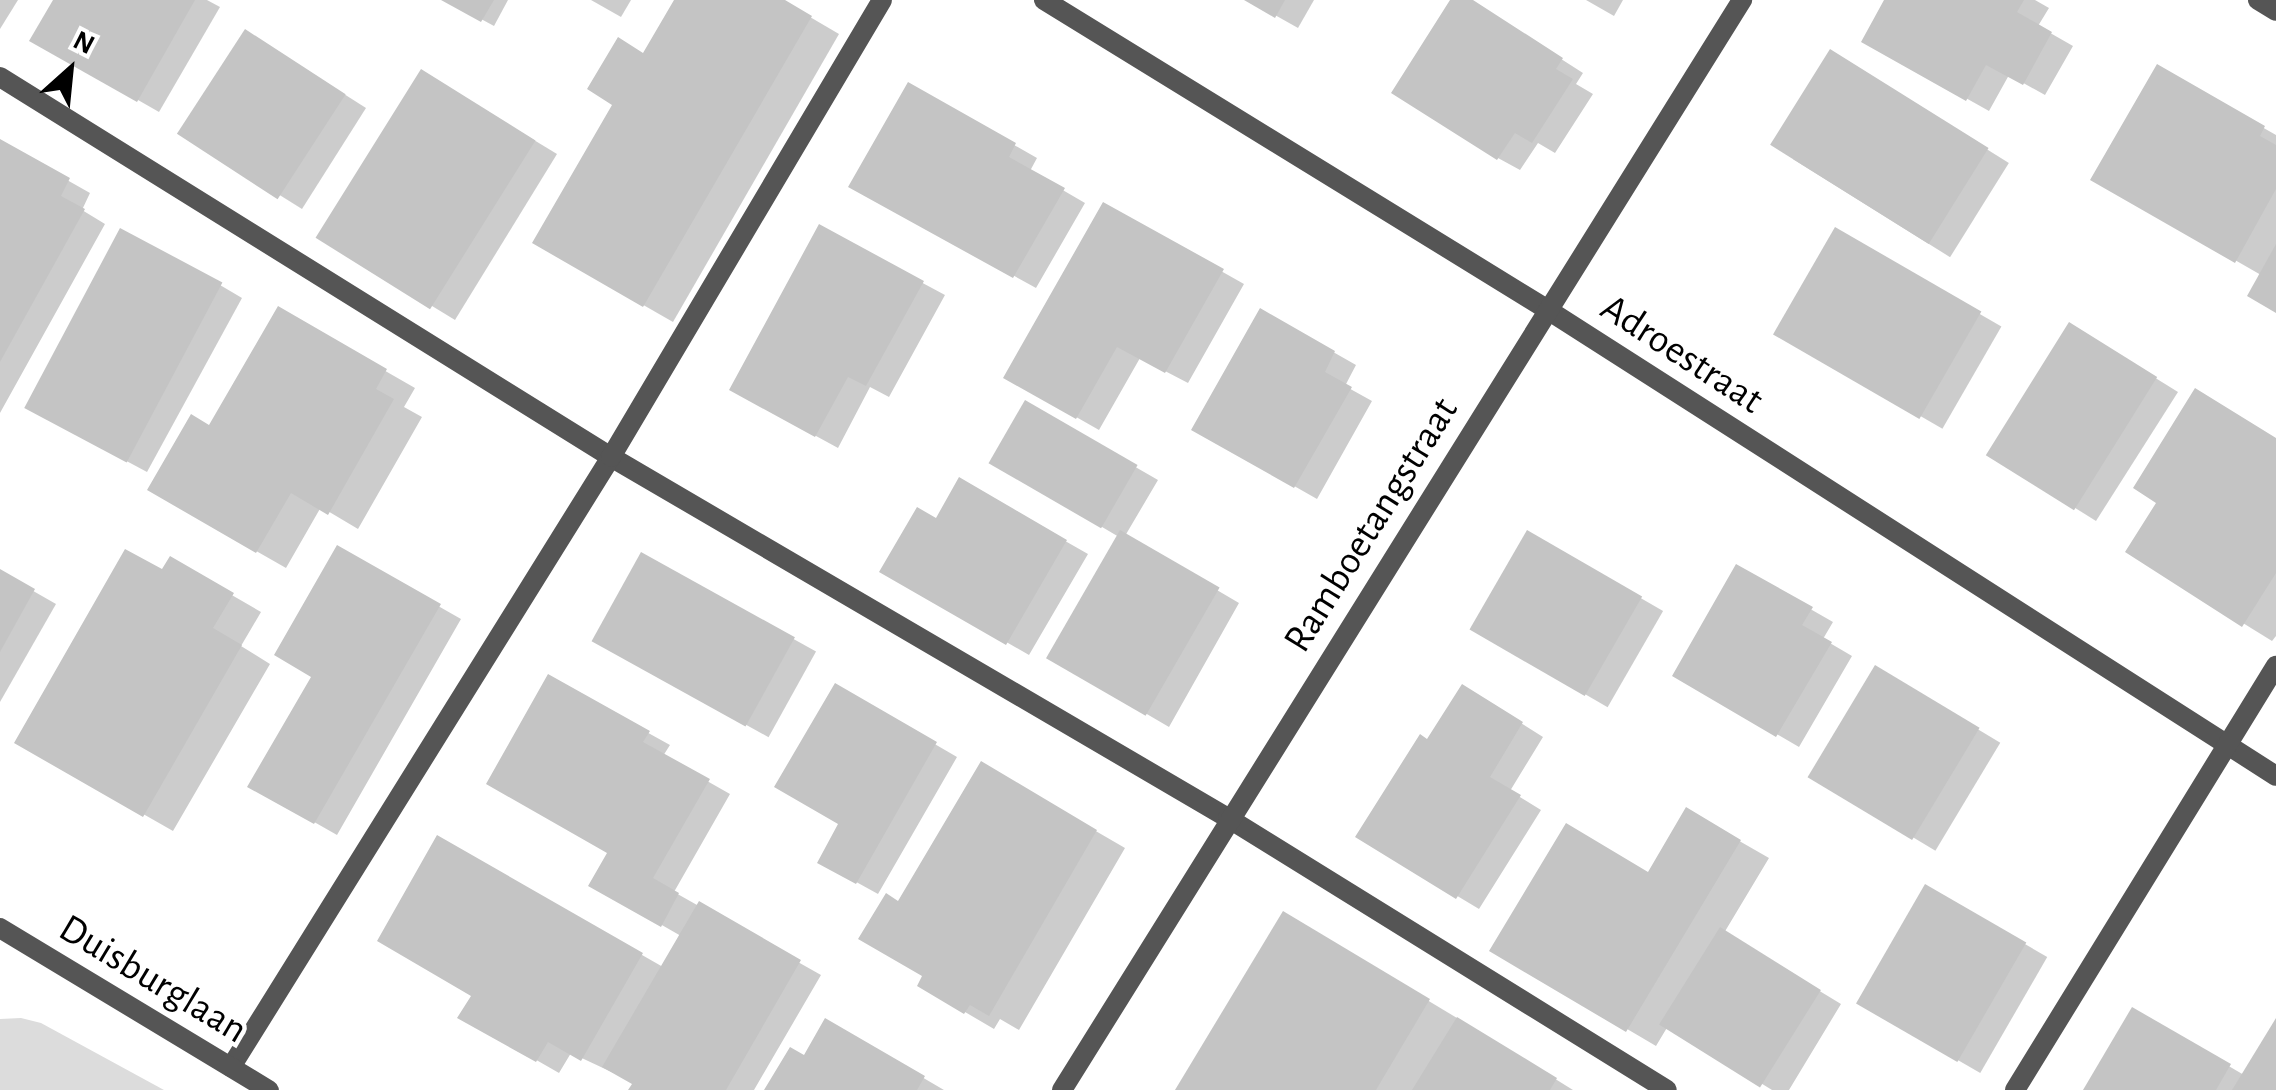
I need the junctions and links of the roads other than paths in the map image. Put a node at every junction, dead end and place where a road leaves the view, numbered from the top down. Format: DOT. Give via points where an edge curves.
graph roads {
  1 [pos="882,0"];
  2 [pos="1044,0"];
  3 [pos="1742,0"];
  4 [pos="2258,0"];
  5 [pos="2276,11"];
  6 [pos="0,76"];
  7 [pos="1548,310"];
  8 [pos="610,457"];
  9 [pos="2276,666"];
  10 [pos="2225,744"];
  11 [pos="2276,776"];
  12 [pos="1228,818"];
  13 [pos="0,928"];
  14 [pos="231,1067"];
  15 [pos="269,1090"];
  16 [pos="1062,1090"];
  17 [pos="1666,1090"];
  18 [pos="2015,1090"];
  1 -- 8 [label="street"];
  2 -- 7 [label="street, Adroestraat"];
  3 -- 7 [label="street, Ramboetangstraat"];
  4 -- 5 [label="street"];
  6 -- 8 [label="street"];
  7 -- 10 [label="street, Adroestraat"];
  7 -- 12 [label="street, Ramboetangstraat"];
  8 -- 12 [label="street"];
  8 -- 14 [label="street"];
  9 -- 10 [label="street"];
  10 -- 11 [label="street, Adroestraat"];
  10 -- 18 [label="street"];
  12 -- 16 [label="street, Ramboetangstraat"];
  12 -- 17 [label="street"];
  13 -- 14 [label="street, Duisburglaan"];
  14 -- 15 [label="street, Duisburglaan"];
}
